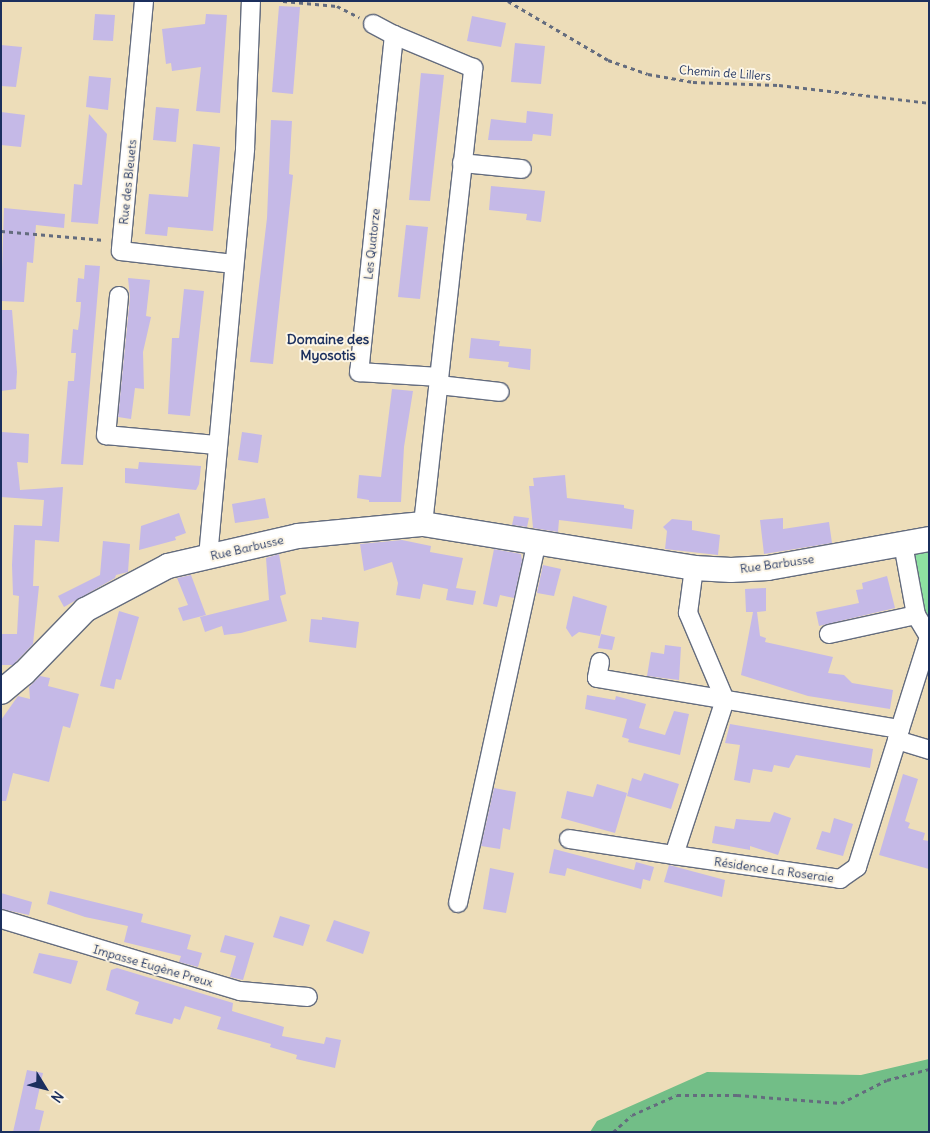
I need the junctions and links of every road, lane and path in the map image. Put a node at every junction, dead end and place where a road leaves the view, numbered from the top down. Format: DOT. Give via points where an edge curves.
graph roads {
  1 [pos="144,1"];
  2 [pos="251,1"];
  3 [pos="283,1"];
  4 [pos="508,1"];
  5 [pos="373,24"];
  6 [pos="394,35"];
  7 [pos="929,103"];
  8 [pos="462,163"];
  9 [pos="522,170"];
  10 [pos="1,231"];
  11 [pos="122,242"];
  12 [pos="233,264"];
  13 [pos="119,296"];
  14 [pos="439,381"];
  15 [pos="500,392"];
  16 [pos="216,445"];
  17 [pos="424,524"];
  18 [pos="929,539"];
  19 [pos="537,542"];
  20 [pos="903,544"];
  21 [pos="208,557"];
  22 [pos="694,568"];
  23 [pos="916,615"];
  24 [pos="829,634"];
  25 [pos="929,637"];
  26 [pos="600,662"];
  27 [pos="1,692"];
  28 [pos="725,700"];
  29 [pos="899,734"];
  30 [pos="929,750"];
  31 [pos="568,838"];
  32 [pos="674,855"];
  33 [pos="458,903"];
  34 [pos="1,919"];
  35 [pos="308,997"];
  36 [pos="929,1069"];
  37 [pos="613,1132"];
  1 -- 11 [label="street, Rue des Bleuets"];
  2 -- 12 [label="street" via="245,149"];
  3 -- 5 [label="path" via="337,6"];
  4 -- 7 [label="path, Chemin de Lillers" via="608,60 648,74 693,82 779,85"];
  5 -- 6 [label="street"];
  6 -- 8 [label="street" via="473,68"];
  6 -- 14 [label="street, Les Quatorze" via="358,372"];
  8 -- 9 [label="street"];
  8 -- 14 [label="street"];
  10 -- 11 [label="path"];
  11 -- 12 [label="street, Rue des Bleuets" via="121,251"];
  12 -- 16 [label="street"];
  13 -- 16 [label="street" via="106,435"];
  14 -- 15 [label="street, Les Quatorze"];
  14 -- 17 [label="street"];
  16 -- 21 [label="street"];
  17 -- 19 [label="street, Rue Barbusse"];
  17 -- 21 [label="street, Rue Barbusse" via="298,536"];
  18 -- 20 [label="street, Rue Barbusse"];
  19 -- 22 [label="street, Rue Barbusse"];
  19 -- 33 [label="street"];
  20 -- 22 [label="street, Rue Barbusse" via="768,568"];
  20 -- 23 [label="street, Résidence La Roseraie"];
  21 -- 27 [label="street, Rue Barbusse" via="168,566 85,610"];
  22 -- 28 [label="street" via="688,614"];
  23 -- 24 [label="street"];
  23 -- 25 [label="street, Résidence La Roseraie"];
  25 -- 29 [label="street, Résidence La Roseraie"];
  26 -- 28 [label="street" via="598,678"];
  28 -- 29 [label="street"];
  28 -- 32 [label="street"];
  29 -- 30 [label="street"];
  29 -- 32 [label="street, Résidence La Roseraie" via="857,867 840,879"];
  31 -- 32 [label="street, Résidence La Roseraie"];
  34 -- 35 [label="street, Impasse Eugène Preux" via="240,991"];
  36 -- 37 [label="path" via="886,1080 841,1103 738,1095 677,1096 632,1115"];
}
